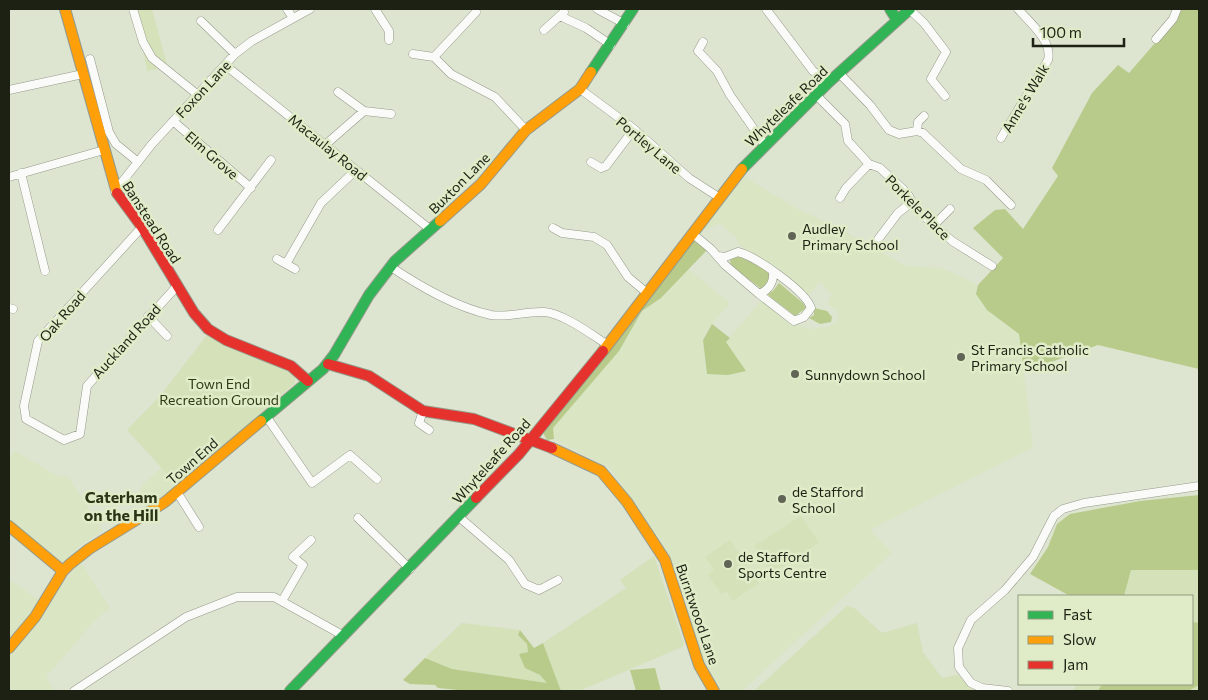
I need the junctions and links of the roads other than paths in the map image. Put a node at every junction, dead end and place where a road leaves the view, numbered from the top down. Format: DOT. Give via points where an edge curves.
graph roads {
  1 [pos="65,9"];
  2 [pos="134,9"];
  3 [pos="287,9"];
  4 [pos="310,9"];
  5 [pos="375,9"];
  6 [pos="597,9"];
  7 [pos="633,9"];
  8 [pos="766,9"];
  9 [pos="890,9"];
  10 [pos="909,9"];
  11 [pos="1018,9"];
  12 [pos="1177,9"];
  13 [pos="476,12"];
  14 [pos="293,18"];
  15 [pos="897,20"];
  16 [pos="202,22"];
  17 [pos="625,24"];
  18 [pos="544,30"];
  19 [pos="1156,39"];
  20 [pos="389,40"];
  21 [pos="703,42"];
  22 [pos="611,45"];
  23 [pos="235,54"];
  24 [pos="413,54"];
  25 [pos="434,57"];
  26 [pos="90,59"];
  27 [pos="225,65"];
  28 [pos="839,73"];
  29 [pos="83,74"];
  30 [pos="829,82"];
  31 [pos="580,89"];
  32 [pos="9,90"];
  33 [pos="338,92"];
  34 [pos="198,95"];
  35 [pos="816,95"];
  36 [pos="945,96"];
  37 [pos="364,111"];
  38 [pos="391,114"];
  39 [pos="924,116"];
  40 [pos="173,121"];
  41 [pos="634,129"];
  42 [pos="526,130"];
  43 [pos="917,131"];
  44 [pos="1001,138"];
  45 [pos="765,144"];
  46 [pos="325,145"];
  47 [pos="104,150"];
  48 [pos="271,160"];
  49 [pos="138,162"];
  50 [pos="591,162"];
  51 [pos="869,164"];
  52 [pos="356,170"];
  53 [pos="21,174"];
  54 [pos="9,177"];
  55 [pos="250,188"];
  56 [pos="115,191"];
  57 [pos="720,198"];
  58 [pos="840,198"];
  59 [pos="912,202"];
  60 [pos="1011,205"];
  61 [pos="950,209"];
  62 [pos="934,225"];
  63 [pos="142,227"];
  64 [pos="553,228"];
  65 [pos="218,230"];
  66 [pos="431,230"];
  67 [pos="694,234"];
  68 [pos="873,246"];
  69 [pos="718,256"];
  70 [pos="277,259"];
  71 [pos="286,264"];
  72 [pos="992,266"];
  73 [pos="391,267"];
  74 [pos="295,268"];
  75 [pos="46,271"];
  76 [pos="773,272"];
  77 [pos="177,286"];
  78 [pos="647,293"];
  79 [pos="759,294"];
  80 [pos="148,316"];
  81 [pos="167,336"];
  82 [pos="608,345"];
  83 [pos="328,364"];
  84 [pos="308,381"];
  85 [pos="423,411"];
  86 [pos="266,416"];
  87 [pos="30,421"];
  88 [pos="429,430"];
  89 [pos="529,440"];
  90 [pos="378,479"];
  91 [pos="1199,486"];
  92 [pos="177,492"];
  93 [pos="459,517"];
  94 [pos="358,518"];
  95 [pos="9,526"];
  96 [pos="199,526"];
  97 [pos="312,540"];
  98 [pos="410,569"];
  99 [pos="63,571"];
  100 [pos="558,580"];
  101 [pos="282,601"];
  102 [pos="344,636"];
  103 [pos="9,648"];
  104 [pos="74,691"];
  105 [pos="290,691"];
  106 [pos="714,691"];
  107 [pos="1008,691"];
  1 -- 29 [label="street, Banstead Road"];
  2 -- 34 [label="street" via="143,42 152,58"];
  3 -- 14 [label="street"];
  4 -- 14 [label="street, Foxon Lane"];
  5 -- 20 [label="street" via="389,30"];
  6 -- 17 [label="street"];
  7 -- 17 [label="street, Buxton Lane"];
  8 -- 30 [label="street" via="812,71"];
  9 -- 15 [label="street"];
  10 -- 15 [label="street, Whyteleafe Road"];
  10 -- 36 [label="street" via="946,52 931,79"];
  11 -- 44 [label="street, Anne's Walk" via="1046,43 1050,53"];
  12 -- 19 [label="street"];
  13 -- 25 [label="street"];
  14 -- 23 [label="street, Foxon Lane"];
  15 -- 28 [label="street, Whyteleafe Road"];
  16 -- 23 [label="street"];
  17 -- 22 [label="street, Buxton Lane"];
  18 -- 22 [label="street" via="562,14"];
  21 -- 45 [label="street" via="698,51 717,71"];
  22 -- 31 [label="street, Buxton Lane"];
  23 -- 27 [label="street, Foxon Lane"];
  24 -- 25 [label="street"];
  25 -- 42 [label="street" via="451,74 495,97"];
  26 -- 49 [label="street" via="109,132 116,144"];
  27 -- 34 [label="street, Foxon Lane"];
  27 -- 46 [label="street, Macaulay Road"];
  28 -- 30 [label="street, Whyteleafe Road"];
  28 -- 43 [label="street" via="889,130 899,134"];
  29 -- 32 [label="street"];
  29 -- 47 [label="street, Banstead Road"];
  30 -- 35 [label="street, Whyteleafe Road"];
  31 -- 41 [label="street, Portley Lane"];
  31 -- 42 [label="street, Buxton Lane"];
  33 -- 37 [label="street"];
  34 -- 40 [label="street, Foxon Lane"];
  35 -- 45 [label="street, Whyteleafe Road"];
  35 -- 51 [label="street, Porkele Place" via="845,124 848,141"];
  37 -- 38 [label="street"];
  37 -- 46 [label="street"];
  39 -- 43 [label="street" via="918,122"];
  40 -- 49 [label="street, Foxon Lane"];
  40 -- 55 [label="street, Elm Grove"];
  41 -- 50 [label="street" via="606,166 601,168"];
  41 -- 57 [label="street, Portley Lane" via="689,178"];
  42 -- 66 [label="street, Buxton Lane" via="481,184"];
  43 -- 60 [label="street" via="929,138 961,169 986,180"];
  45 -- 57 [label="street, Whyteleafe Road"];
  46 -- 52 [label="street, Macaulay Road"];
  47 -- 53 [label="street"];
  47 -- 56 [label="street, Banstead Road"];
  48 -- 55 [label="street"];
  49 -- 56 [label="street, Foxon Lane"];
  51 -- 58 [label="street"];
  51 -- 59 [label="street, Porkele Place" via="880,168 907,193"];
  52 -- 66 [label="street, Macaulay Road"];
  52 -- 71 [label="street" via="321,203"];
  53 -- 54 [label="street"];
  53 -- 75 [label="street"];
  55 -- 65 [label="street"];
  56 -- 63 [label="street, Banstead Road"];
  57 -- 67 [label="street, Whyteleafe Road"];
  59 -- 62 [label="street, Porkele Place"];
  59 -- 68 [label="street" via="898,213"];
  61 -- 62 [label="street"];
  62 -- 72 [label="street, Porkele Place" via="952,241"];
  63 -- 77 [label="street, Banstead Road"];
  63 -- 87 [label="street, Oak Road" via="38,341 23,412"];
  64 -- 78 [label="street" via="562,233 594,237 607,245 628,277"];
  66 -- 73 [label="street, Buxton Lane"];
  67 -- 69 [label="street"];
  67 -- 78 [label="street, Whyteleafe Road"];
  69 -- 76 [label="street" via="744,253"];
  69 -- 79 [label="street" via="725,266"];
  70 -- 71 [label="street"];
  71 -- 74 [label="street"];
  73 -- 82 [label="street" via="440,295 475,310 503,316 553,313"];
  73 -- 83 [label="street, Buxton Lane" via="369,295"];
  76 -- 79 [label="street" via="771,284"];
  76 -- 79 [label="street" via="809,302 811,308 808,313 794,321"];
  77 -- 80 [label="street, Auckland Road"];
  77 -- 84 [label="street, Banstead Road" via="196,318 208,329 226,340 291,366"];
  78 -- 82 [label="street, Whyteleafe Road"];
  80 -- 81 [label="street"];
  80 -- 87 [label="street, Auckland Road" via="87,386 80,434 64,440"];
  82 -- 89 [label="street, Whyteleafe Road"];
  83 -- 84 [label="street, Buxton Lane"];
  83 -- 85 [label="street, Burntwood Lane" via="368,376"];
  84 -- 86 [label="street, Town End"];
  85 -- 88 [label="street" via="419,423"];
  85 -- 89 [label="street, Burntwood Lane" via="474,419"];
  86 -- 90 [label="street" via="312,483 350,455"];
  86 -- 92 [label="street, Town End"];
  89 -- 93 [label="street, Whyteleafe Road"];
  89 -- 106 [label="street, Burntwood Lane" via="601,471 627,502 665,560 699,665"];
  91 -- 107 [label="street" via="1084,503 1063,509 1054,516 1033,557 1010,585 971,620 958,648 959,667 972,683 982,688"];
  92 -- 96 [label="street"];
  92 -- 99 [label="street, Town End" via="89,549"];
  93 -- 98 [label="street, Whyteleafe Road"];
  93 -- 100 [label="street" via="510,560 525,584 539,590"];
  94 -- 98 [label="street"];
  95 -- 99 [label="street"];
  97 -- 101 [label="street" via="293,557 303,565"];
  98 -- 102 [label="street, Whyteleafe Road"];
  99 -- 103 [label="street, Town End" via="35,617"];
  101 -- 102 [label="street"];
  101 -- 104 [label="street" via="274,597 237,598 186,617"];
  102 -- 105 [label="street, Whyteleafe Road"];
}
